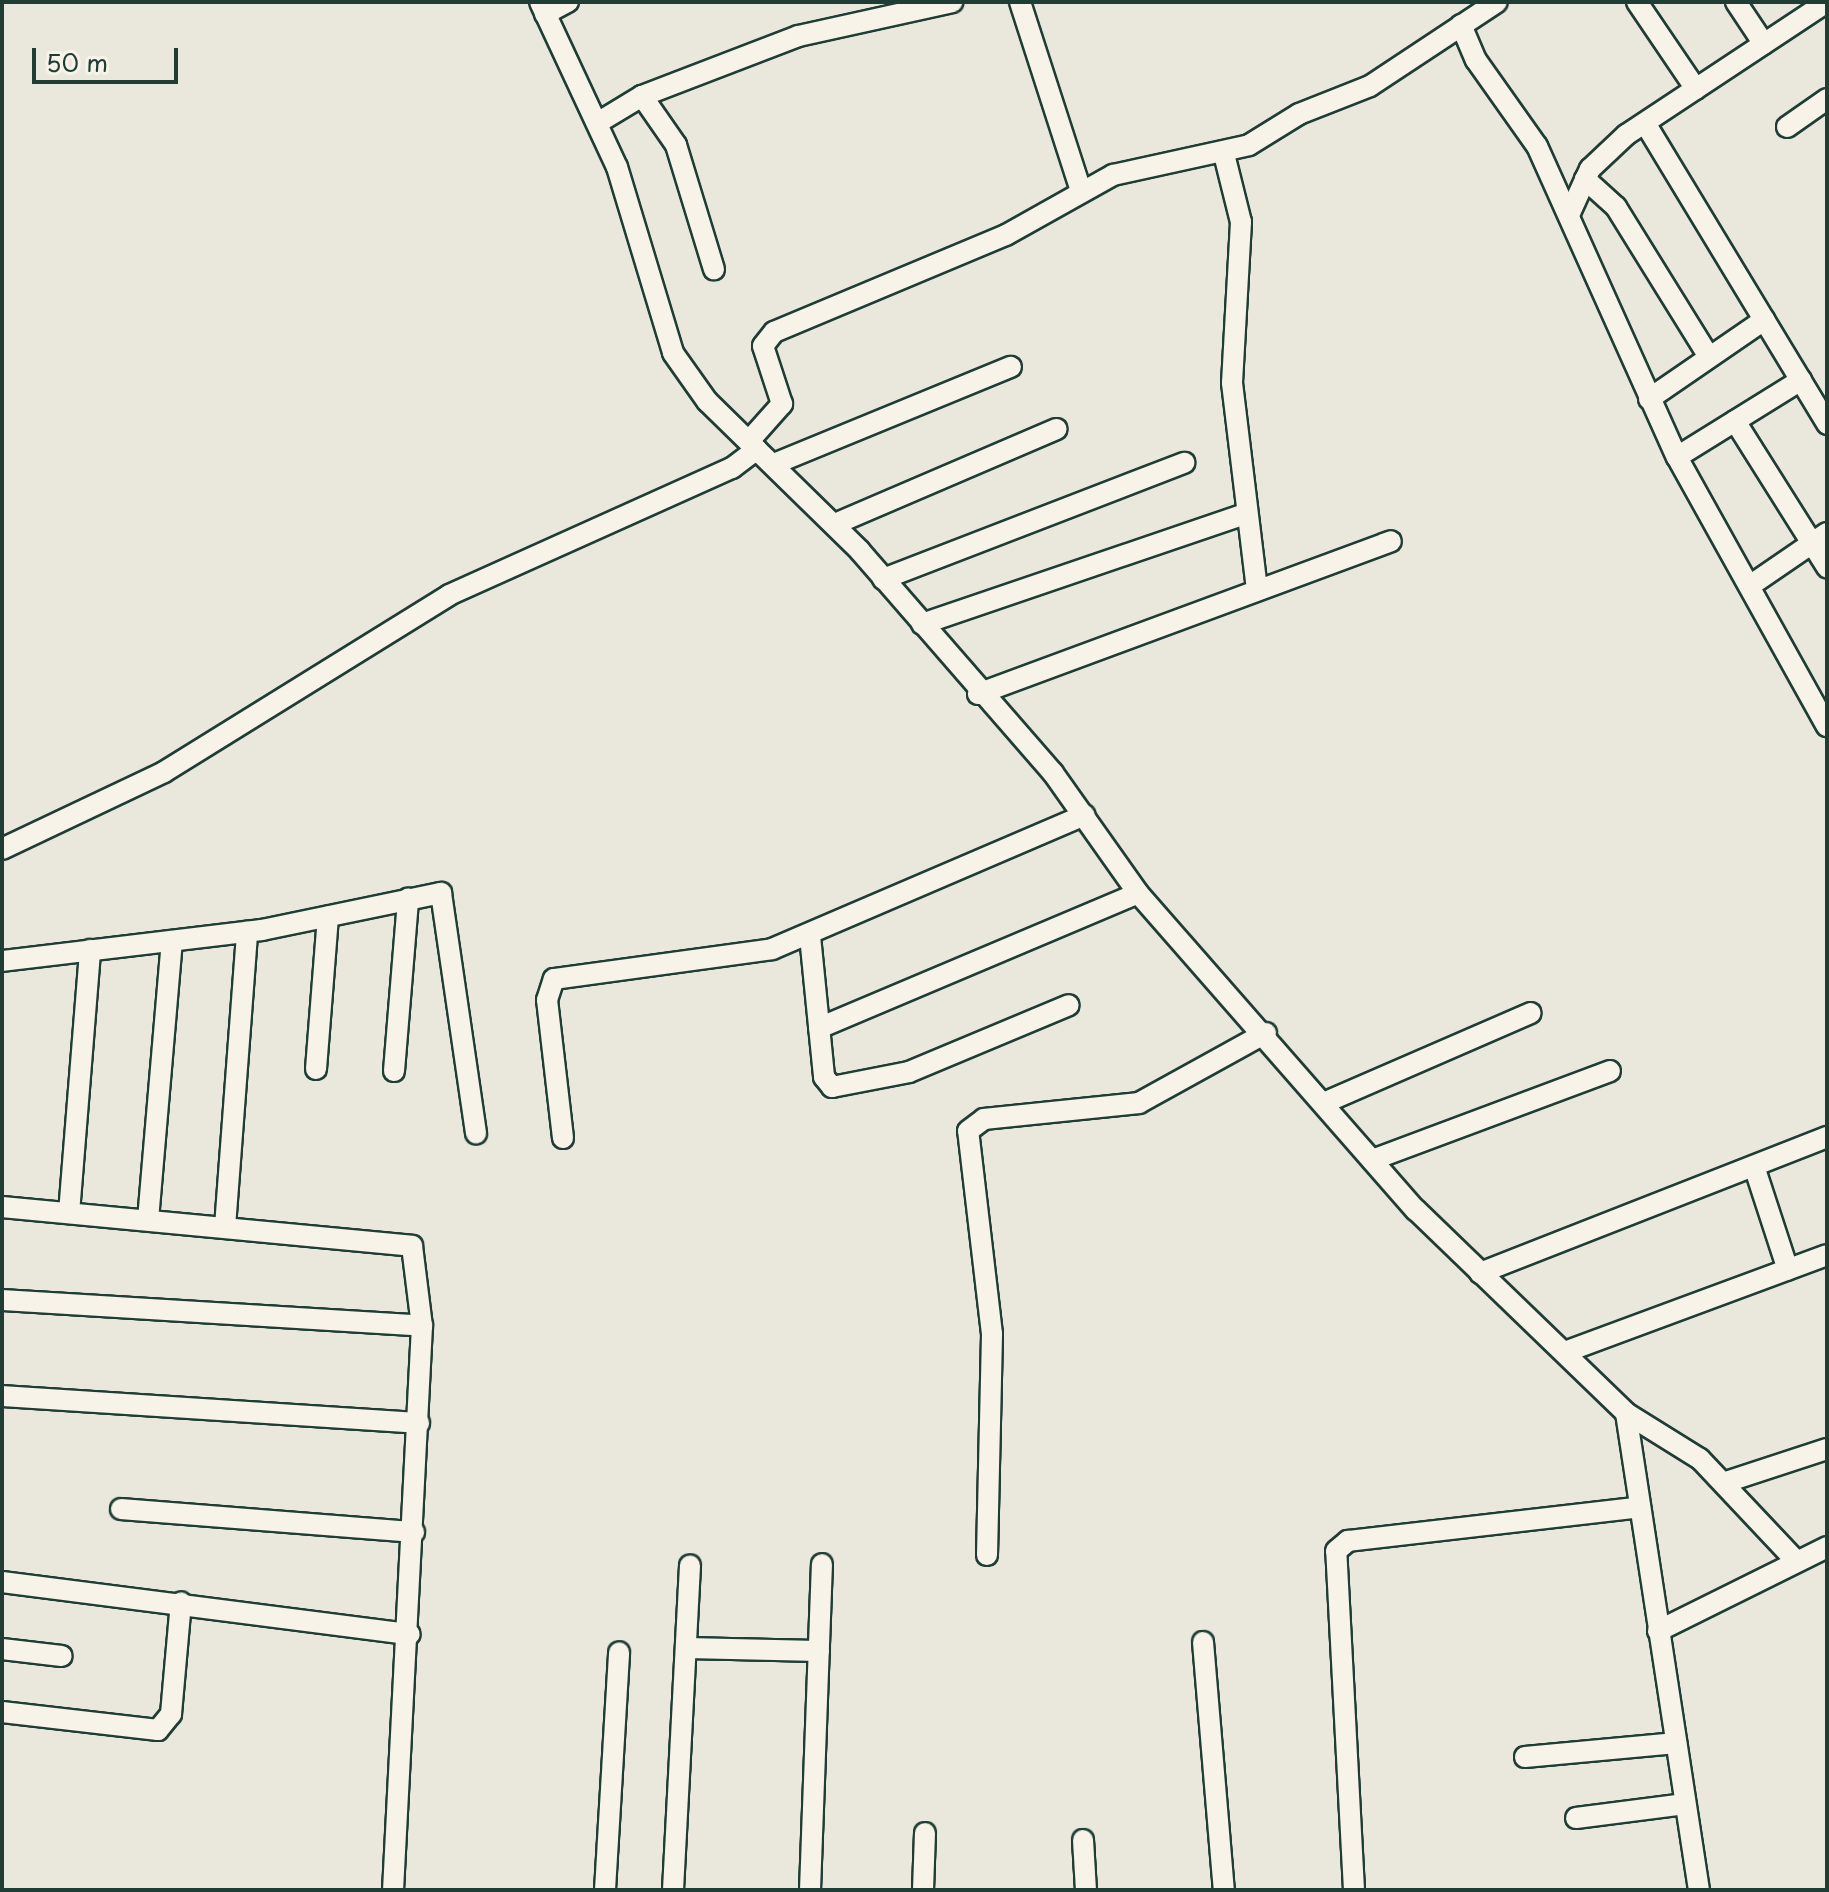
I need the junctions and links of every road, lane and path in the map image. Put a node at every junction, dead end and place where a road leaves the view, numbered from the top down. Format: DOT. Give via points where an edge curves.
graph roads {
  1 [pos="568,2"];
  2 [pos="952,2"];
  3 [pos="1020,2"];
  4 [pos="1497,2"];
  5 [pos="1637,2"];
  6 [pos="1736,2"];
  7 [pos="1827,2"];
  8 [pos="542,8"];
  9 [pos="1461,25"];
  10 [pos="1764,44"];
  11 [pos="1696,89"];
  12 [pos="642,96"];
  13 [pos="1827,99"];
  14 [pos="599,122"];
  15 [pos="1645,123"];
  16 [pos="1787,127"];
  17 [pos="1224,154"];
  18 [pos="1585,179"];
  19 [pos="1080,188"];
  20 [pos="1569,215"];
  21 [pos="714,269"];
  22 [pos="1764,320"];
  23 [pos="1709,357"];
  24 [pos="1011,367"];
  25 [pos="1801,380"];
  26 [pos="1649,399"];
  27 [pos="1735,421"];
  28 [pos="1827,424"];
  29 [pos="1057,429"];
  30 [pos="753,445"];
  31 [pos="1677,457"];
  32 [pos="1184,463"];
  33 [pos="774,464"];
  34 [pos="1246,514"];
  35 [pos="835,524"];
  36 [pos="1820,538"];
  37 [pos="1391,541"];
  38 [pos="1827,567"];
  39 [pos="883,579"];
  40 [pos="1751,585"];
  41 [pos="1257,591"];
  42 [pos="922,624"];
  43 [pos="978,694"];
  44 [pos="1825,717"];
  45 [pos="1085,815"];
  46 [pos="2,849"];
  47 [pos="1138,893"];
  48 [pos="408,899"];
  49 [pos="328,916"];
  50 [pos="247,932"];
  51 [pos="810,936"];
  52 [pos="172,941"];
  53 [pos="90,950"];
  54 [pos="2,961"];
  55 [pos="1069,1005"];
  56 [pos="1531,1013"];
  57 [pos="819,1028"];
  58 [pos="1266,1033"];
  59 [pos="316,1069"];
  60 [pos="394,1071"];
  61 [pos="1610,1071"];
  62 [pos="1326,1102"];
  63 [pos="476,1133"];
  64 [pos="1827,1137"];
  65 [pos="563,1138"];
  66 [pos="1372,1160"];
  67 [pos="1754,1166"];
  68 [pos="2,1207"];
  69 [pos="69,1213"];
  70 [pos="148,1220"];
  71 [pos="225,1227"];
  72 [pos="1827,1255"];
  73 [pos="1788,1270"];
  74 [pos="1480,1273"];
  75 [pos="2,1300"];
  76 [pos="422,1326"];
  77 [pos="1565,1352"];
  78 [pos="2,1396"];
  79 [pos="1626,1413"];
  80 [pos="419,1423"];
  81 [pos="1827,1449"];
  82 [pos="1726,1482"];
  83 [pos="1640,1507"];
  84 [pos="121,1509"];
  85 [pos="414,1532"];
  86 [pos="1827,1547"];
  87 [pos="987,1555"];
  88 [pos="1796,1561"];
  89 [pos="822,1564"];
  90 [pos="690,1565"];
  91 [pos="2,1582"];
  92 [pos="181,1602"];
  93 [pos="1658,1631"];
  94 [pos="410,1634"];
  95 [pos="1203,1642"];
  96 [pos="686,1648"];
  97 [pos="2,1649"];
  98 [pos="819,1651"];
  99 [pos="619,1652"];
  100 [pos="62,1656"];
  101 [pos="2,1712"];
  102 [pos="1676,1743"];
  103 [pos="1525,1757"];
  104 [pos="1685,1804"];
  105 [pos="1576,1818"];
  106 [pos="925,1833"];
  107 [pos="1083,1840"];
  108 [pos="393,1890"];
  109 [pos="605,1890"];
  110 [pos="673,1890"];
  111 [pos="810,1890"];
  112 [pos="923,1890"];
  113 [pos="1086,1890"];
  114 [pos="1224,1890"];
  115 [pos="1354,1890"];
  116 [pos="1699,1890"];
  1 -- 8 [label="street"];
  2 -- 12 [label="street" via="798,36"];
  3 -- 19 [label="street"];
  4 -- 9 [label="street"];
  5 -- 11 [label="street"];
  6 -- 10 [label="street"];
  7 -- 10 [label="street"];
  8 -- 14 [label="street"];
  9 -- 17 [label="street" via="1370,86"];
  9 -- 20 [label="street" via="1476,60 1537,146"];
  10 -- 11 [label="street"];
  11 -- 15 [label="street"];
  12 -- 14 [label="street"];
  12 -- 21 [label="street" via="676,145"];
  13 -- 16 [label="street"];
  14 -- 30 [label="street" via="673,353"];
  15 -- 18 [label="street" via="1605,152"];
  15 -- 22 [label="street"];
  17 -- 19 [label="street"];
  17 -- 34 [label="street" via="1243,247 1232,383"];
  18 -- 20 [label="street"];
  18 -- 23 [label="street" via="1616,207"];
  19 -- 30 [label="street" via="1006,235 765,338 782,404"];
  20 -- 26 [label="street"];
  22 -- 23 [label="street"];
  22 -- 25 [label="street"];
  23 -- 26 [label="street"];
  24 -- 33 [label="street"];
  25 -- 27 [label="street"];
  25 -- 28 [label="street"];
  26 -- 31 [label="street"];
  27 -- 31 [label="street"];
  27 -- 36 [label="street"];
  29 -- 35 [label="street"];
  30 -- 33 [label="street"];
  30 -- 46 [label="street" via="732,468 449,595 164,772"];
  31 -- 40 [label="street"];
  32 -- 39 [label="street"];
  33 -- 35 [label="street"];
  34 -- 41 [label="street"];
  34 -- 42 [label="street"];
  35 -- 39 [label="street"];
  36 -- 38 [label="street"];
  36 -- 40 [label="street"];
  37 -- 41 [label="street"];
  39 -- 42 [label="street"];
  40 -- 44 [label="street"];
  41 -- 43 [label="street"];
  42 -- 43 [label="street"];
  43 -- 45 [label="street"];
  45 -- 47 [label="street"];
  45 -- 51 [label="street"];
  47 -- 57 [label="street"];
  47 -- 58 [label="street"];
  48 -- 49 [label="street"];
  48 -- 60 [label="street"];
  48 -- 63 [label="street" via="446,896"];
  49 -- 50 [label="street"];
  49 -- 59 [label="street"];
  50 -- 52 [label="street"];
  50 -- 71 [label="street"];
  51 -- 57 [label="street"];
  51 -- 65 [label="street" via="772,949 554,979 547,1000"];
  52 -- 53 [label="street"];
  52 -- 70 [label="street"];
  53 -- 54 [label="street"];
  53 -- 69 [label="street"];
  55 -- 57 [label="street" via="909,1072 832,1087 824,1077"];
  56 -- 62 [label="street"];
  58 -- 62 [label="street"];
  58 -- 87 [label="street" via="1139,1103 984,1119 968,1131 992,1334"];
  61 -- 66 [label="street"];
  62 -- 66 [label="street"];
  64 -- 67 [label="street"];
  66 -- 74 [label="street"];
  67 -- 73 [label="street"];
  67 -- 74 [label="street"];
  68 -- 69 [label="street"];
  69 -- 70 [label="street"];
  70 -- 71 [label="street"];
  71 -- 76 [label="street" via="405,1241 415,1255"];
  72 -- 73 [label="street"];
  73 -- 77 [label="street"];
  74 -- 77 [label="street"];
  75 -- 76 [label="street"];
  76 -- 80 [label="street"];
  77 -- 79 [label="street"];
  78 -- 80 [label="street"];
  79 -- 82 [label="street"];
  79 -- 83 [label="street"];
  80 -- 85 [label="street"];
  81 -- 82 [label="street"];
  82 -- 88 [label="street"];
  83 -- 93 [label="street"];
  83 -- 115 [label="street" via="1348,1541 1336,1551"];
  84 -- 85 [label="street"];
  85 -- 94 [label="street"];
  86 -- 88 [label="street"];
  88 -- 93 [label="street"];
  89 -- 98 [label="street"];
  90 -- 96 [label="street"];
  91 -- 92 [label="street"];
  92 -- 94 [label="street"];
  92 -- 101 [label="street" via="171,1714 158,1730"];
  93 -- 102 [label="street"];
  94 -- 108 [label="street"];
  95 -- 114 [label="street"];
  96 -- 98 [label="street"];
  96 -- 110 [label="street"];
  97 -- 100 [label="street"];
  98 -- 111 [label="street"];
  99 -- 109 [label="street"];
  102 -- 103 [label="street"];
  102 -- 104 [label="street"];
  104 -- 105 [label="street"];
  104 -- 116 [label="street"];
  106 -- 112 [label="street"];
  107 -- 113 [label="street"];
}
